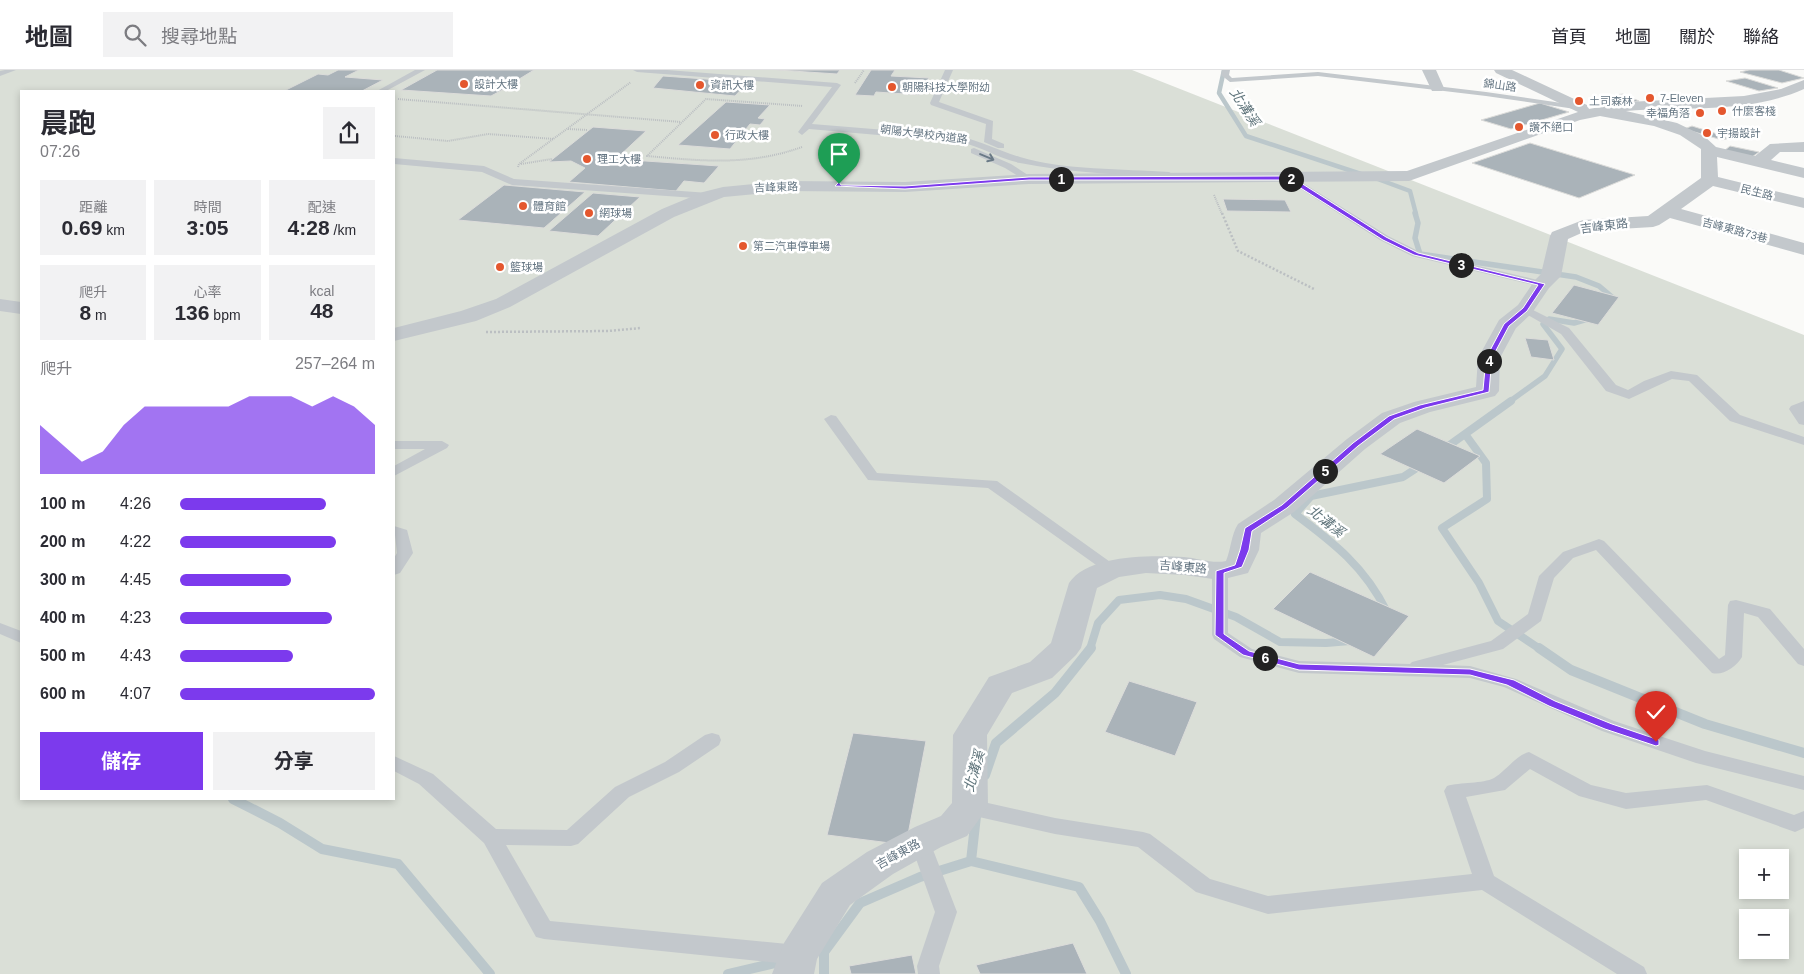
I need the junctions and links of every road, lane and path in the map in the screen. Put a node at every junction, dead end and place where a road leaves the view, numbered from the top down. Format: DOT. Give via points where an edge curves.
graph roads {
  1 [pos="12,70"];
  2 [pos="420,70"];
  3 [pos="637,70"];
  4 [pos="864,70"];
  5 [pos="950,70"];
  6 [pos="1226,70"];
  7 [pos="1429,70"];
  8 [pos="1501,70"];
  9 [pos="648,71"];
  10 [pos="0,74"];
  11 [pos="855,83"];
  12 [pos="1436,88"];
  13 [pos="1800,89"];
  14 [pos="383,90"];
  15 [pos="395,98"];
  16 [pos="821,107"];
  17 [pos="1590,109"];
  18 [pos="682,122"];
  19 [pos="568,129"];
  20 [pos="588,130"];
  21 [pos="804,130"];
  22 [pos="395,136"];
  23 [pos="554,139"];
  24 [pos="807,143"];
  25 [pos="1804,147"];
  26 [pos="1709,150"];
  27 [pos="552,159"];
  28 [pos="395,161"];
  29 [pos="1758,162"];
  30 [pos="519,164"];
  31 [pos="1063,168"];
  32 [pos="1804,173"];
  33 [pos="1208,178"];
  34 [pos="1290,178"];
  35 [pos="1029,179"];
  36 [pos="1710,180"];
  37 [pos="512,182"];
  38 [pos="709,196"];
  39 [pos="1804,204"];
  40 [pos="1666,211"];
  41 [pos="1804,249"];
  42 [pos="1548,277"];
  43 [pos="1314,289"];
  44 [pos="0,305"];
  45 [pos="20,308"];
  46 [pos="1530,313"];
  47 [pos="641,328"];
  48 [pos="484,332"];
  49 [pos="395,334"];
  50 [pos="1804,405"];
  51 [pos="831,419"];
  52 [pos="1804,421"];
  53 [pos="1804,441"];
  54 [pos="395,445"];
  55 [pos="395,471"];
  56 [pos="395,531"];
  57 [pos="395,568"];
  58 [pos="1112,569"];
  59 [pos="1220,585"];
  60 [pos="0,628"];
  61 [pos="20,637"];
  62 [pos="1804,660"];
  63 [pos="1399,670"];
  64 [pos="712,740"];
  65 [pos="395,764"];
  66 [pos="1804,783"];
  67 [pos="972,807"];
  68 [pos="1804,819"];
  69 [pos="491,837"];
  70 [pos="922,848"];
  71 [pos="1485,881"];
  72 [pos="795,964"];
  73 [pos="930,974"];
  74 [pos="1636,974"];
  1 -- 10 [label="lane"];
  2 -- 14 [label="lane"];
  3 -- 9 [label="lane"];
  4 -- 11 [label="path"];
  5 -- 31 [label="lane" via="934,103 990,123 986,140 1037,162"];
  6 -- 12 [label="lane, 錦山路" via="1225,75 1230,80 1318,74"];
  7 -- 12 [label="street"];
  8 -- 17 [label="street"];
  9 -- 16 [label="lane" via="838,85"];
  9 -- 19 [label="path"];
  12 -- 17 [label="lane, 錦山路"];
  13 -- 17 [label="street, 吉峰東路" via="1714,103"];
  15 -- 18 [label="path"];
  16 -- 18 [label="path" via="706,99"];
  16 -- 21 [label="lane"];
  17 -- 26 [label="street, 吉峰東路" via="1670,126 1700,139"];
  17 -- 34 [label="street, 吉峰東路" via="1557,124 1409,176"];
  18 -- 24 [label="path" via="647,156 742,162 782,155"];
  19 -- 20 [label="path"];
  19 -- 23 [label="path"];
  21 -- 31 [label="lane" via="958,139 975,142 1019,160"];
  21 -- 35 [label="lane, 朝陽大學校內道路, one-way" via="967,149 1008,166"];
  22 -- 23 [label="path" via="448,141 488,134"];
  23 -- 30 [label="path"];
  25 -- 29 [label="street" via="1776,147"];
  26 -- 29 [label="street"];
  26 -- 36 [label="street"];
  27 -- 30 [label="path"];
  28 -- 37 [label="lane" via="484,169"];
  29 -- 32 [label="street"];
  30 -- 37 [label="path"];
  31 -- 33 [label="lane"];
  33 -- 34 [label="street, 吉峰東路"];
  33 -- 35 [label="street, 吉峰東路"];
  33 -- 43 [label="path" via="1238,251"];
  34 -- 42 [label="lane" via="1377,234 1416,254"];
  35 -- 38 [label="street, 吉峰東路" via="905,187 786,186 743,189"];
  36 -- 39 [label="street, 民生路"];
  36 -- 40 [label="street, 吉峰東路"];
  37 -- 38 [label="lane"];
  38 -- 49 [label="street, 吉峰東路" via="633,231 503,303 468,316"];
  40 -- 41 [label="street, 吉峰東路73巷"];
  40 -- 42 [label="street, 吉峰東路" via="1653,220 1583,226 1559,236"];
  42 -- 46 [label="street, 吉峰東路"];
  44 -- 45 [label="street"];
  46 -- 53 [label="lane" via="1565,331 1611,388 1629,395 1671,375 1693,378 1735,418"];
  46 -- 59 [label="street, 吉峰東路" via="1507,325 1489,358 1487,391 1391,418 1284,506 1248,530 1238,567"];
  47 -- 48 [label="path"];
  50 -- 52 [label="lane" via="1796,409"];
  51 -- 58 [label="lane" via="873,477 992,484"];
  54 -- 55 [label="lane" via="442,445"];
  56 -- 57 [label="lane" via="402,533 405,553"];
  58 -- 59 [label="street, 吉峰東路" via="1146,564 1185,566"];
  58 -- 67 [label="street, 吉峰東路" via="1084,583 1065,648 1041,670 1000,685 970,736"];
  59 -- 63 [label="lane" via="1220,635 1246,653 1299,667"];
  60 -- 61 [label="lane"];
  62 -- 63 [label="lane" via="1764,613 1736,605 1733,657 1718,670 1599,544 1568,556 1547,576 1535,617 1497,646"];
  63 -- 66 [label="lane" via="1470,672 1510,682 1552,703 1702,758"];
  64 -- 69 [label="lane" via="672,767 622,792 571,838"];
  65 -- 69 [label="lane" via="426,780"];
  67 -- 70 [label="street, 吉峰東路" via="954,826"];
  67 -- 71 [label="lane" via="1055,826 1143,840 1204,886 1268,905"];
  68 -- 71 [label="lane" via="1795,824 1706,792 1626,801 1586,791 1529,759 1498,785 1454,791"];
  69 -- 72 [label="lane" via="544,930"];
  70 -- 72 [label="street, 吉峰東路" via="880,863 836,894"];
  70 -- 73 [label="lane" via="946,912 928,966"];
  71 -- 74 [label="lane"];
}
